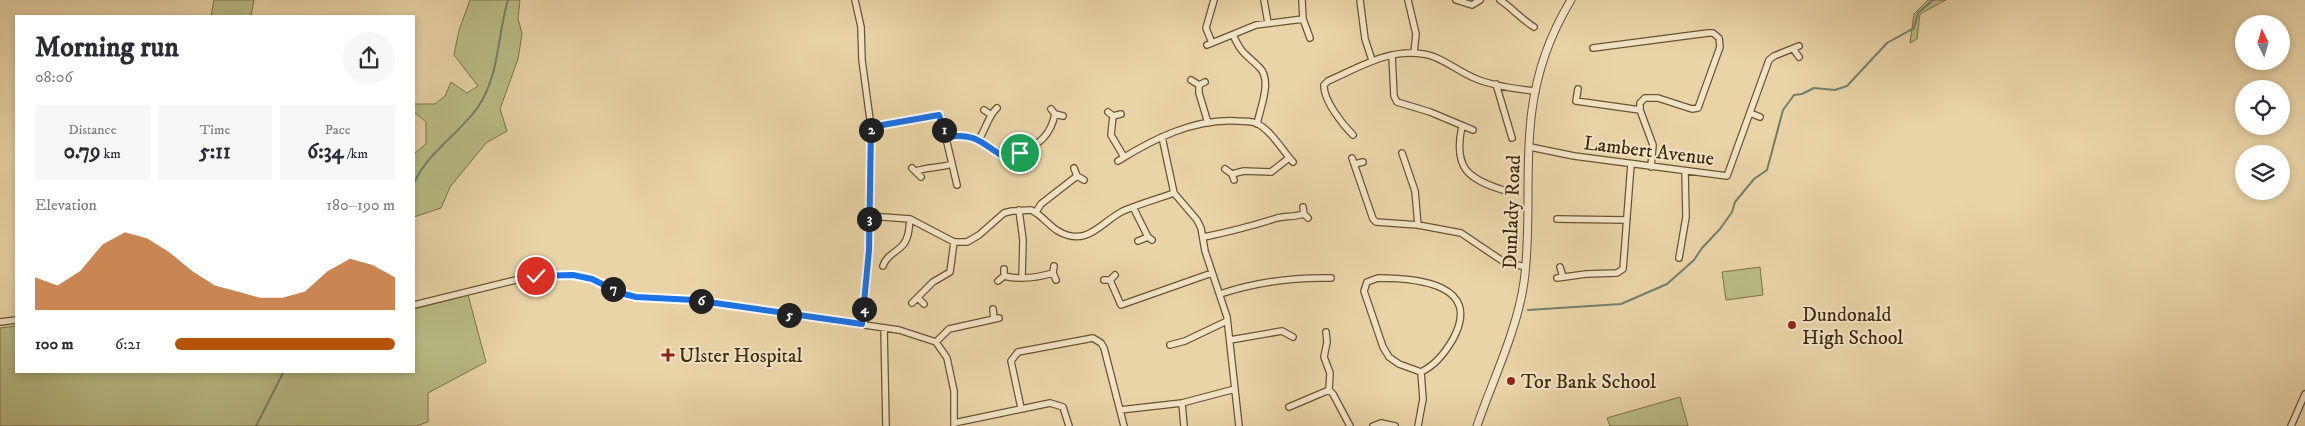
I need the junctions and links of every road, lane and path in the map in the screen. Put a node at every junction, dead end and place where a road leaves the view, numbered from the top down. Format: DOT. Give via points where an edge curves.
graph roads {
  1 [pos="855,0"];
  2 [pos="1214,0"];
  3 [pos="1264,0"];
  4 [pos="1302,0"];
  5 [pos="1360,0"];
  6 [pos="1408,0"];
  7 [pos="1456,0"];
  8 [pos="1480,0"];
  9 [pos="1500,0"];
  10 [pos="1571,0"];
  11 [pos="1469,2"];
  12 [pos="1532,17"];
  13 [pos="1304,19"];
  14 [pos="1268,23"];
  15 [pos="1233,35"];
  16 [pos="1310,38"];
  17 [pos="1593,48"];
  18 [pos="1414,53"];
  19 [pos="1392,55"];
  20 [pos="1799,57"];
  21 [pos="1372,60"];
  22 [pos="1191,80"];
  23 [pos="1496,84"];
  24 [pos="1578,89"];
  25 [pos="1536,91"];
  26 [pos="997,108"];
  27 [pos="984,110"];
  28 [pos="1640,110"];
  29 [pos="1750,113"];
  30 [pos="990,114"];
  31 [pos="1121,114"];
  32 [pos="1063,116"];
  33 [pos="1760,117"];
  34 [pos="1208,122"];
  35 [pos="1257,124"];
  36 [pos="1462,126"];
  37 [pos="871,127"];
  38 [pos="1473,130"];
  39 [pos="1353,136"];
  40 [pos="946,137"];
  41 [pos="1162,137"];
  42 [pos="1512,138"];
  43 [pos="979,139"];
  44 [pos="1530,147"];
  45 [pos="1413,156"];
  46 [pos="1352,158"];
  47 [pos="1363,162"];
  48 [pos="952,164"];
  49 [pos="1355,164"];
  50 [pos="1631,164"];
  51 [pos="1651,167"];
  52 [pos="1074,168"];
  53 [pos="1225,169"];
  54 [pos="1685,171"];
  55 [pos="1077,176"];
  56 [pos="921,177"];
  57 [pos="1084,180"];
  58 [pos="957,185"];
  59 [pos="1506,191"];
  60 [pos="1174,193"];
  61 [pos="1133,207"];
  62 [pos="1019,210"];
  63 [pos="1562,210"];
  64 [pos="1036,212"];
  65 [pos="1305,213"];
  66 [pos="869,216"];
  67 [pos="910,219"];
  68 [pos="1626,220"];
  69 [pos="1418,225"];
  70 [pos="1204,237"];
  71 [pos="1138,241"];
  72 [pos="954,242"];
  73 [pos="1680,252"];
  74 [pos="1689,253"];
  75 [pos="1679,258"];
  76 [pos="883,260"];
  77 [pos="1526,267"];
  78 [pos="1560,267"];
  79 [pos="1004,269"];
  80 [pos="1212,273"];
  81 [pos="1116,275"];
  82 [pos="1004,276"];
  83 [pos="1022,278"];
  84 [pos="1331,278"];
  85 [pos="1056,280"];
  86 [pos="998,281"];
  87 [pos="1220,294"];
  88 [pos="918,298"];
  89 [pos="912,303"];
  90 [pos="924,304"];
  91 [pos="415,305"];
  92 [pos="993,309"];
  93 [pos="15,320"];
  94 [pos="1227,321"];
  95 [pos="0,322"];
  96 [pos="862,324"];
  97 [pos="884,328"];
  98 [pos="1326,332"];
  99 [pos="1293,337"];
  100 [pos="1230,340"];
  101 [pos="936,342"];
  102 [pos="1170,345"];
  103 [pos="1421,372"];
  104 [pos="1235,389"];
  105 [pos="1329,390"];
  106 [pos="2305,394"];
  107 [pos="1182,403"];
  108 [pos="1021,408"];
  109 [pos="1287,408"];
  110 [pos="1120,410"];
  111 [pos="954,424"];
  112 [pos="886,426"];
  113 [pos="1069,426"];
  114 [pos="1124,426"];
  115 [pos="1184,426"];
  116 [pos="1239,426"];
  117 [pos="1350,426"];
  118 [pos="1373,426"];
  119 [pos="1395,426"];
  120 [pos="1418,426"];
  121 [pos="1476,426"];
  122 [pos="2291,426"];
  1 -- 37 [label="street" via="861,27"];
  2 -- 15 [label="street" via="1206,28 1210,44"];
  3 -- 14 [label="street"];
  4 -- 13 [label="street"];
  5 -- 21 [label="street" via="1365,39"];
  6 -- 18 [label="street" via="1416,34"];
  7 -- 11 [label="street"];
  8 -- 11 [label="street" via="1472,5"];
  9 -- 12 [label="street" via="1531,26"];
  10 -- 25 [label="street, Dunlady Road" via="1556,26"];
  13 -- 14 [label="street"];
  13 -- 16 [label="street"];
  14 -- 15 [label="street"];
  15 -- 35 [label="street" via="1241,52 1264,75"];
  17 -- 28 [label="street" via="1600,43 1708,33 1719,38 1720,47 1698,108 1647,98 1641,102"];
  18 -- 19 [label="street"];
  18 -- 23 [label="street" via="1430,55 1474,78"];
  19 -- 21 [label="street"];
  19 -- 36 [label="street" via="1396,101"];
  20 -- 29 [label="street, Lambert Avenue" via="1797,48 1770,58"];
  21 -- 39 [label="street" via="1324,85 1334,111"];
  22 -- 34 [label="street" via="1202,83 1199,93"];
  23 -- 25 [label="street"];
  23 -- 42 [label="street"];
  24 -- 28 [label="street" via="1576,101"];
  25 -- 44 [label="street, Dunlady Road"];
  26 -- 30 [label="street"];
  27 -- 30 [label="street"];
  28 -- 51 [label="street" via="1653,145"];
  29 -- 33 [label="street"];
  29 -- 54 [label="street, Lambert Avenue" via="1727,176"];
  30 -- 43 [label="street"];
  31 -- 41 [label="street" via="1111,114 1110,135 1121,159"];
  32 -- 43 [label="street" via="1053,112 1053,124 1046,136 1010,160"];
  34 -- 35 [label="street"];
  34 -- 41 [label="street"];
  35 -- 53 [label="street" via="1291,160 1271,172 1244,171 1233,177"];
  36 -- 38 [label="street"];
  36 -- 59 [label="street" via="1458,151 1460,160 1473,178"];
  37 -- 40 [label="street" via="939,115"];
  37 -- 66 [label="street"];
  40 -- 43 [label="street" via="965,134"];
  40 -- 48 [label="street"];
  41 -- 60 [label="street"];
  44 -- 50 [label="street, Lambert Avenue"];
  44 -- 77 [label="street, Dunlady Road"];
  45 -- 69 [label="street" via="1403,156 1415,191"];
  46 -- 49 [label="street"];
  47 -- 49 [label="street"];
  48 -- 56 [label="street" via="914,170"];
  48 -- 58 [label="street"];
  49 -- 69 [label="street" via="1375,222"];
  50 -- 51 [label="street, Lambert Avenue"];
  50 -- 68 [label="street"];
  51 -- 54 [label="street, Lambert Avenue"];
  52 -- 55 [label="street"];
  54 -- 73 [label="street" via="1686,210"];
  55 -- 57 [label="street"];
  55 -- 64 [label="street" via="1041,204"];
  60 -- 61 [label="street"];
  60 -- 70 [label="street" via="1197,220"];
  61 -- 64 [label="street" via="1084,236 1058,231"];
  61 -- 71 [label="street" via="1150,238"];
  62 -- 64 [label="street"];
  62 -- 72 [label="street" via="1004,214 967,242"];
  62 -- 83 [label="street" via="1023,240"];
  63 -- 68 [label="street" via="1560,219"];
  65 -- 70 [label="street"];
  66 -- 67 [label="street"];
  66 -- 96 [label="street"];
  67 -- 72 [label="street"];
  67 -- 76 [label="street" via="903,245"];
  68 -- 78 [label="street" via="1621,271 1560,278"];
  69 -- 77 [label="street" via="1461,233 1504,262"];
  70 -- 80 [label="street"];
  72 -- 88 [label="street" via="950,272 933,282"];
  73 -- 74 [label="street"];
  73 -- 75 [label="street"];
  77 -- 121 [label="street, Dunlady Road" via="1516,316"];
  79 -- 82 [label="street"];
  80 -- 81 [label="street" via="1121,305 1107,280"];
  80 -- 87 [label="street"];
  82 -- 83 [label="street"];
  82 -- 86 [label="street"];
  83 -- 85 [label="street" via="1039,278 1053,269"];
  84 -- 87 [label="street" via="1271,281"];
  87 -- 94 [label="street"];
  88 -- 89 [label="street"];
  88 -- 90 [label="street"];
  91 -- 96 [label="street" via="520,279 573,275 636,297 694,300"];
  92 -- 101 [label="street" via="996,318 949,329"];
  93 -- 95 [label="street"];
  94 -- 100 [label="street"];
  94 -- 102 [label="street"];
  96 -- 97 [label="street"];
  97 -- 101 [label="street" via="920,335"];
  97 -- 112 [label="street"];
  98 -- 105 [label="street" via="1324,356 1330,373"];
  99 -- 100 [label="street" via="1282,331"];
  100 -- 104 [label="street"];
  101 -- 111 [label="street" via="947,358 953,379"];
  103 -- 103 [label="street" via="1440,359 1459,328 1462,314 1457,300 1446,290 1418,280 1369,280 1364,291 1383,347 1399,364"];
  103 -- 120 [label="street" via="1423,399"];
  104 -- 107 [label="street"];
  104 -- 116 [label="street"];
  105 -- 109 [label="street"];
  105 -- 117 [label="street"];
  106 -- 122 [label="street"];
  107 -- 110 [label="street"];
  107 -- 115 [label="street"];
  108 -- 110 [label="street" via="1011,361 1013,356 1018,352 1090,337 1099,340 1104,348"];
  108 -- 111 [label="street"];
  108 -- 113 [label="street" via="1060,404 1066,410"];
  110 -- 114 [label="street"];
  118 -- 119 [label="street" via="1386,423"];
}
